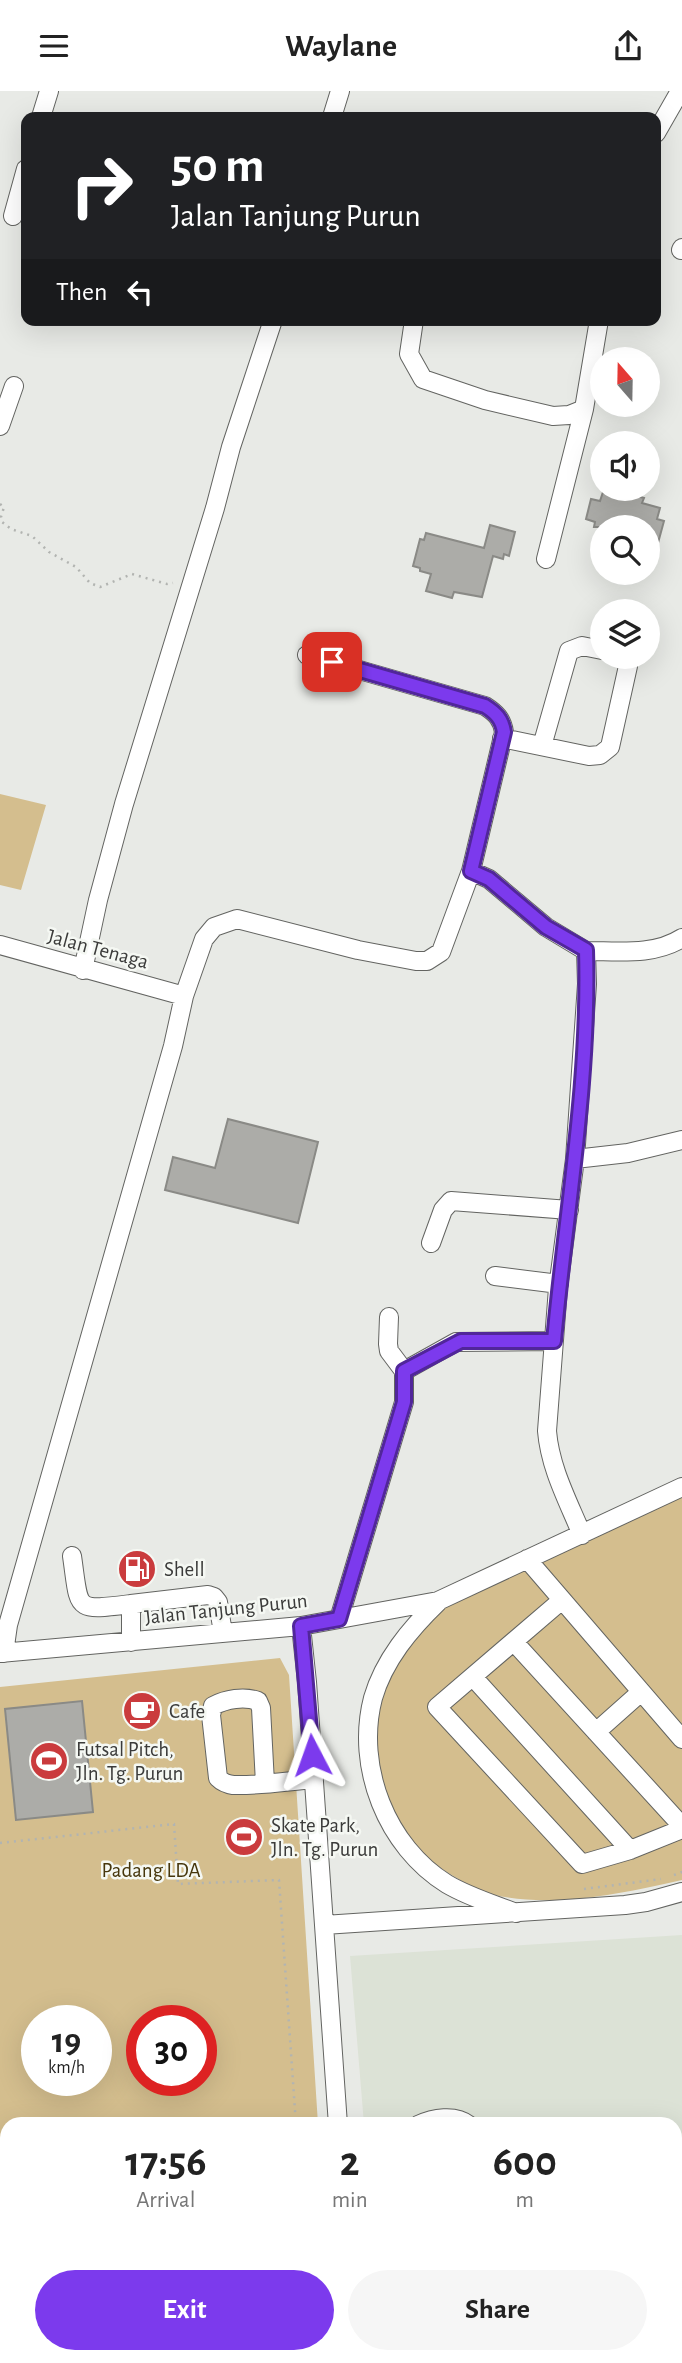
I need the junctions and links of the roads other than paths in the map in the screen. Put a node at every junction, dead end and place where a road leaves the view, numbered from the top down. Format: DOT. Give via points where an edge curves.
graph roads {
  1 [pos="49,91"];
  2 [pos="340,91"];
  3 [pos="680,91"];
  4 [pos="43,112"];
  5 [pos="334,112"];
  6 [pos="661,124"];
  7 [pos="21,187"];
  8 [pos="13,216"];
  9 [pos="271,326"];
  10 [pos="413,326"];
  11 [pos="598,326"];
  12 [pos="14,386"];
  13 [pos="584,409"];
  14 [pos="0,426"];
  15 [pos="546,559"];
  16 [pos="590,648"];
  17 [pos="307,655"];
  18 [pos="627,669"];
  19 [pos="502,738"];
  20 [pos="542,746"];
  21 [pos="471,871"];
  22 [pos="681,939"];
  23 [pos="0,946"];
  24 [pos="586,950"];
  25 [pos="83,969"];
  26 [pos="184,996"];
  27 [pos="682,1140"];
  28 [pos="575,1159"];
  29 [pos="569,1210"];
  30 [pos="431,1243"];
  31 [pos="495,1276"];
  32 [pos="559,1284"];
  33 [pos="389,1317"];
  34 [pos="554,1341"];
  35 [pos="404,1371"];
  36 [pos="682,1487"];
  37 [pos="582,1535"];
  38 [pos="72,1556"];
  39 [pos="527,1559"];
  40 [pos="562,1600"];
  41 [pos="438,1601"];
  42 [pos="131,1604"];
  43 [pos="339,1619"];
  44 [pos="301,1626"];
  45 [pos="222,1633"];
  46 [pos="131,1642"];
  47 [pos="514,1642"];
  48 [pos="2,1653"];
  49 [pos="472,1677"];
  50 [pos="641,1692"];
  51 [pos="596,1732"];
  52 [pos="682,1739"];
  53 [pos="314,1779"];
  54 [pos="265,1783"];
  55 [pos="682,1827"];
  56 [pos="629,1850"];
  57 [pos="682,1892"];
  58 [pos="516,1913"];
  59 [pos="324,1925"];
  60 [pos="337,2117"];
  1 -- 4 [label="street"];
  2 -- 5 [label="street"];
  3 -- 6 [label="street"];
  7 -- 8 [label="street"];
  9 -- 25 [label="street" via="124,804"];
  10 -- 13 [label="street" via="409,354 423,379 553,417"];
  11 -- 13 [label="street"];
  12 -- 14 [label="street"];
  13 -- 15 [label="street"];
  16 -- 20 [label="street" via="569,651"];
  17 -- 19 [label="street" via="485,706 503,723"];
  18 -- 20 [label="street" via="610,747 589,756"];
  19 -- 20 [label="street"];
  19 -- 21 [label="street"];
  21 -- 24 [label="street" via="489,879 546,927"];
  21 -- 26 [label="street" via="434,958 415,961 237,919 214,927 204,939"];
  22 -- 24 [label="street" via="638,952"];
  23 -- 25 [label="street, Jalan Tenaga"];
  24 -- 28 [label="street"];
  25 -- 26 [label="street, Jalan Tenaga"];
  26 -- 48 [label="street"];
  27 -- 28 [label="street"];
  28 -- 29 [label="street"];
  29 -- 30 [label="street" via="451,1201"];
  29 -- 32 [label="street"];
  31 -- 32 [label="street"];
  32 -- 34 [label="street"];
  33 -- 35 [label="street" via="389,1351"];
  34 -- 35 [label="street" via="461,1341"];
  34 -- 37 [label="street" via="549,1449"];
  35 -- 43 [label="street" via="404,1402"];
  36 -- 37 [label="street, Jalan Tanjung Purun"];
  37 -- 39 [label="street, Jalan Tanjung Purun"];
  38 -- 42 [label="street" via="79,1601 85,1607"];
  39 -- 40 [label="street"];
  39 -- 41 [label="street, Jalan Tanjung Purun"];
  40 -- 47 [label="street"];
  40 -- 50 [label="street"];
  41 -- 43 [label="street, Jalan Tanjung Purun"];
  41 -- 58 [label="street" via="391,1657 373,1698 368,1745 374,1783 403,1845 423,1867 473,1898"];
  42 -- 45 [label="street" via="215,1597"];
  42 -- 46 [label="street"];
  43 -- 44 [label="street, Jalan Tanjung Purun"];
  44 -- 45 [label="street, Jalan Tanjung Purun"];
  44 -- 53 [label="street"];
  45 -- 46 [label="street, Jalan Tanjung Purun"];
  46 -- 48 [label="street, Jalan Tanjung Purun"];
  47 -- 49 [label="street"];
  47 -- 51 [label="street"];
  49 -- 56 [label="street"];
  49 -- 56 [label="street" via="437,1707 582,1864"];
  50 -- 51 [label="street"];
  50 -- 52 [label="street"];
  51 -- 55 [label="street"];
  53 -- 54 [label="street"];
  53 -- 59 [label="street"];
  54 -- 54 [label="street" via="232,1785 218,1778 214,1706 223,1701 258,1701"];
  55 -- 56 [label="street"];
  57 -- 58 [label="street" via="625,1905"];
  58 -- 59 [label="street"];
  59 -- 60 [label="street"];
}
